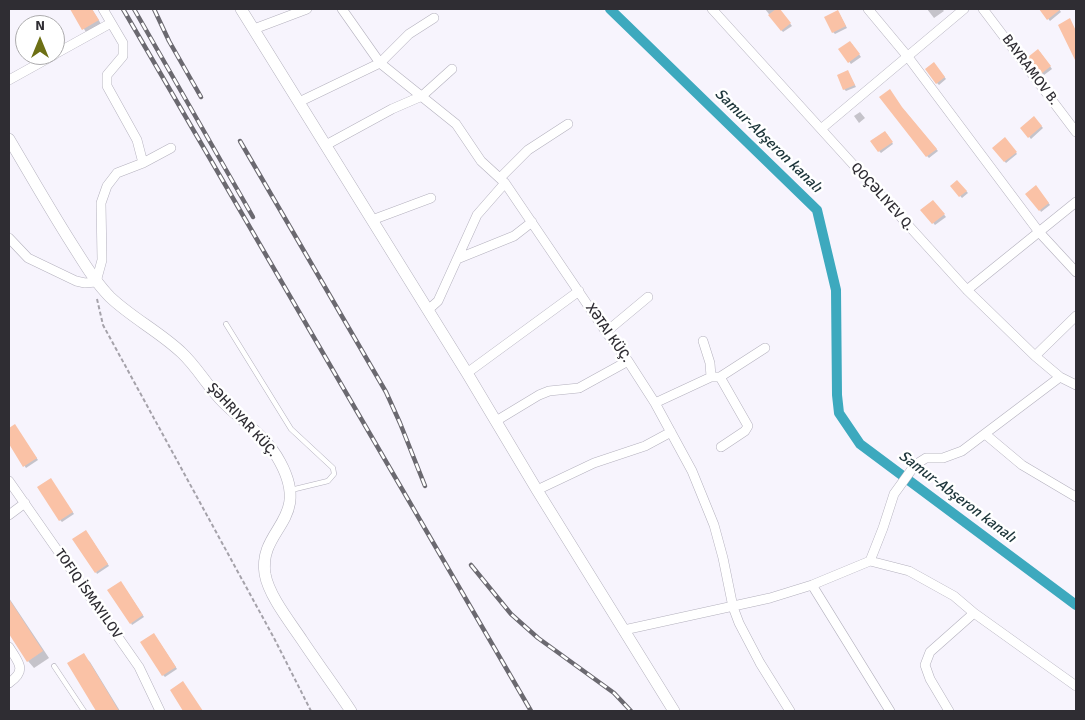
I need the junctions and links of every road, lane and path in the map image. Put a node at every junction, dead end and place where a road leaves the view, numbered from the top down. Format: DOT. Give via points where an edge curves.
graph roads {
  1 [pos="103,9"];
  2 [pos="241,9"];
  3 [pos="307,9"];
  4 [pos="342,9"];
  5 [pos="712,9"];
  6 [pos="868,9"];
  7 [pos="964,9"];
  8 [pos="983,9"];
  9 [pos="434,18"];
  10 [pos="111,23"];
  11 [pos="254,29"];
  12 [pos="65,49"];
  13 [pos="908,57"];
  14 [pos="380,63"];
  15 [pos="36,65"];
  16 [pos="452,69"];
  17 [pos="9,80"];
  18 [pos="422,96"];
  19 [pos="299,102"];
  20 [pos="568,124"];
  21 [pos="821,129"];
  22 [pos="1076,132"];
  23 [pos="9,139"];
  24 [pos="326,145"];
  25 [pos="171,148"];
  26 [pos="143,163"];
  27 [pos="502,180"];
  28 [pos="430,198"];
  29 [pos="1076,202"];
  30 [pos="372,220"];
  31 [pos="532,222"];
  32 [pos="1039,232"];
  33 [pos="9,238"];
  34 [pos="457,259"];
  35 [pos="1076,272"];
  36 [pos="96,282"];
  37 [pos="578,290"];
  38 [pos="967,290"];
  39 [pos="648,297"];
  40 [pos="428,310"];
  41 [pos="1076,316"];
  42 [pos="226,324"];
  43 [pos="606,332"];
  44 [pos="702,341"];
  45 [pos="765,348"];
  46 [pos="1034,356"];
  47 [pos="628,361"];
  48 [pos="467,373"];
  49 [pos="716,377"];
  50 [pos="1060,377"];
  51 [pos="1076,385"];
  52 [pos="654,403"];
  53 [pos="496,420"];
  54 [pos="672,432"];
  55 [pos="985,434"];
  56 [pos="721,447"];
  57 [pos="9,481"];
  58 [pos="291,490"];
  59 [pos="536,490"];
  60 [pos="1076,497"];
  61 [pos="25,503"];
  62 [pos="9,515"];
  63 [pos="870,561"];
  64 [pos="812,585"];
  65 [pos="733,607"];
  66 [pos="974,612"];
  67 [pos="624,630"];
  68 [pos="9,647"];
  69 [pos="54,666"];
  70 [pos="9,683"];
  71 [pos="1076,686"];
  72 [pos="84,711"];
  73 [pos="160,711"];
  74 [pos="311,711"];
  75 [pos="351,711"];
  76 [pos="674,711"];
  77 [pos="790,711"];
  78 [pos="890,711"];
  79 [pos="949,711"];
  1 -- 10 [label="street"];
  2 -- 11 [label="street"];
  3 -- 11 [label="street"];
  4 -- 14 [label="street, XƏTAI KÜÇ."];
  5 -- 21 [label="street, QOÇƏLIYEV Q."];
  6 -- 13 [label="street"];
  7 -- 13 [label="street"];
  8 -- 22 [label="street, BAYRAMOV B."];
  9 -- 14 [label="street" via="409,34"];
  10 -- 12 [label="street"];
  10 -- 26 [label="street" via="123,43 123,56 107,75 107,86 137,140"];
  11 -- 19 [label="street"];
  13 -- 21 [label="street"];
  13 -- 32 [label="street"];
  14 -- 18 [label="street, XƏTAI KÜÇ."];
  14 -- 19 [label="street"];
  15 -- 17 [label="street"];
  16 -- 18 [label="street"];
  18 -- 24 [label="street"];
  18 -- 27 [label="street, XƏTAI KÜÇ." via="456,124 481,161"];
  19 -- 24 [label="street"];
  20 -- 27 [label="street" via="528,150"];
  21 -- 38 [label="street, QOÇƏLIYEV Q."];
  23 -- 36 [label="street, ŞƏHRIYAR KÜÇ."];
  24 -- 30 [label="street"];
  25 -- 26 [label="street"];
  26 -- 36 [label="street" via="117,173 106,186 101,203 102,260"];
  27 -- 31 [label="street, XƏTAI KÜÇ."];
  27 -- 34 [label="street" via="477,215"];
  28 -- 30 [label="street"];
  29 -- 32 [label="street"];
  30 -- 40 [label="street"];
  31 -- 34 [label="street" via="514,236"];
  31 -- 37 [label="street, XƏTAI KÜÇ."];
  32 -- 35 [label="street"];
  32 -- 38 [label="street"];
  33 -- 36 [label="street" via="28,258 76,281"];
  34 -- 40 [label="street" via="438,301"];
  36 -- 58 [label="street, ŞƏHRIYAR KÜÇ." via="122,307 182,353 222,402 270,446 280,461"];
  36 -- 74 [label="path" via="103,325"];
  37 -- 43 [label="street, XƏTAI KÜÇ."];
  37 -- 48 [label="street"];
  38 -- 46 [label="street, QOÇƏLIYEV Q."];
  39 -- 43 [label="street"];
  40 -- 48 [label="street"];
  41 -- 46 [label="street"];
  42 -- 58 [label="lane" via="291,429 333,468 334,474 328,481"];
  43 -- 47 [label="street, XƏTAI KÜÇ."];
  44 -- 49 [label="street"];
  45 -- 49 [label="street"];
  46 -- 50 [label="street, QOÇƏLIYEV Q."];
  47 -- 52 [label="street, XƏTAI KÜÇ."];
  47 -- 53 [label="street" via="579,388 539,395"];
  48 -- 53 [label="street"];
  49 -- 52 [label="street"];
  49 -- 56 [label="street" via="748,426"];
  50 -- 51 [label="street, QOÇƏLIYEV Q."];
  50 -- 55 [label="street"];
  52 -- 54 [label="street, XƏTAI KÜÇ."];
  53 -- 59 [label="street"];
  54 -- 59 [label="street"];
  54 -- 65 [label="street, XƏTAI KÜÇ." via="714,525"];
  55 -- 60 [label="street" via="1022,465"];
  55 -- 63 [label="street" via="962,451 943,458 926,458 915,465 894,494"];
  57 -- 61 [label="street"];
  58 -- 75 [label="street, ŞƏHRIYAR KÜÇ." via="288,513 266,554 265,575 283,612"];
  59 -- 67 [label="street"];
  61 -- 62 [label="street"];
  61 -- 73 [label="street" via="139,667"];
  63 -- 64 [label="street"];
  63 -- 66 [label="street" via="909,571 954,596"];
  64 -- 65 [label="street"];
  64 -- 78 [label="street"];
  65 -- 67 [label="street"];
  65 -- 77 [label="street, XƏTAI KÜÇ." via="760,663"];
  66 -- 71 [label="street"];
  66 -- 79 [label="street" via="930,652 926,665 930,679"];
  67 -- 76 [label="street"];
  68 -- 70 [label="street" via="20,665 16,678"];
  69 -- 72 [label="lane"];
}
